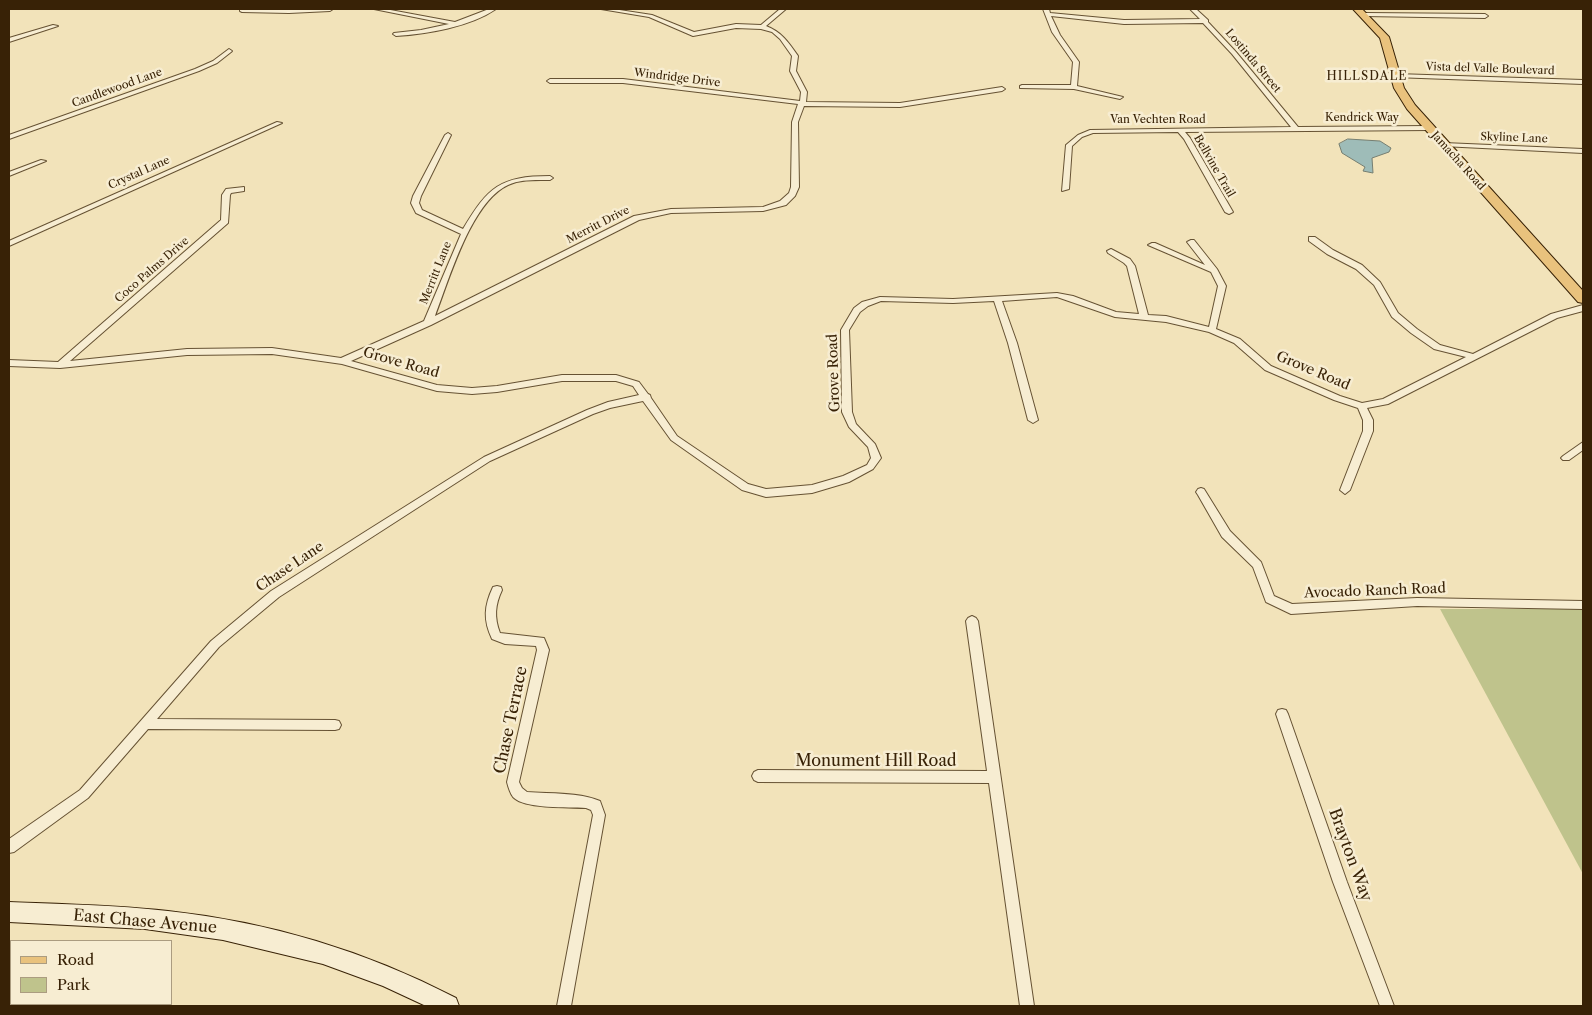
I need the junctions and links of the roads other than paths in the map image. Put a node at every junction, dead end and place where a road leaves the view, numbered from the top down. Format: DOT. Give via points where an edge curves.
graph roads {
  1 [pos="330,9"];
  2 [pos="376,9"];
  3 [pos="492,9"];
  4 [pos="604,9"];
  5 [pos="783,9"];
  6 [pos="1193,9"];
  7 [pos="1425,9"];
  8 [pos="242,10"];
  9 [pos="1047,11"];
  10 [pos="1362,12"];
  11 [pos="1431,16"];
  12 [pos="1485,16"];
  13 [pos="1206,21"];
  14 [pos="457,24"];
  15 [pos="55,26"];
  16 [pos="762,27"];
  17 [pos="396,34"];
  18 [pos="9,40"];
  19 [pos="229,51"];
  20 [pos="1396,76"];
  21 [pos="550,81"];
  22 [pos="1583,82"];
  23 [pos="1022,87"];
  24 [pos="1074,87"];
  25 [pos="1002,89"];
  26 [pos="1120,97"];
  27 [pos="802,104"];
  28 [pos="279,123"];
  29 [pos="1295,128"];
  30 [pos="1429,128"];
  31 [pos="1180,131"];
  32 [pos="448,135"];
  33 [pos="9,137"];
  34 [pos="1444,145"];
  35 [pos="1583,151"];
  36 [pos="43,161"];
  37 [pos="9,174"];
  38 [pos="550,178"];
  39 [pos="1065,189"];
  40 [pos="241,190"];
  41 [pos="1229,212"];
  42 [pos="465,233"];
  43 [pos="1312,238"];
  44 [pos="1191,242"];
  45 [pos="9,244"];
  46 [pos="1152,245"];
  47 [pos="1111,251"];
  48 [pos="1214,271"];
  49 [pos="997,298"];
  50 [pos="1583,299"];
  51 [pos="1583,308"];
  52 [pos="1144,317"];
  53 [pos="428,323"];
  54 [pos="1212,330"];
  55 [pos="1472,356"];
  56 [pos="342,361"];
  57 [pos="9,362"];
  58 [pos="60,365"];
  59 [pos="646,397"];
  60 [pos="1362,406"];
  61 [pos="1034,420"];
  62 [pos="1583,445"];
  63 [pos="1566,458"];
  64 [pos="1345,490"];
  65 [pos="1201,492"];
  66 [pos="496,590"];
  67 [pos="1583,606"];
  68 [pos="972,621"];
  69 [pos="1282,714"];
  70 [pos="146,724"];
  71 [pos="335,725"];
  72 [pos="758,776"];
  73 [pos="995,777"];
  74 [pos="9,847"];
  75 [pos="9,912"];
  76 [pos="448,1006"];
  77 [pos="564,1006"];
  78 [pos="1027,1006"];
  79 [pos="1387,1006"];
  1 -- 8 [label="street"];
  2 -- 14 [label="street"];
  3 -- 14 [label="street"];
  4 -- 16 [label="street, Merritt Drive" via="650,16 693,34 736,26"];
  5 -- 16 [label="street"];
  6 -- 13 [label="street, Lostinda Street"];
  7 -- 11 [label="street"];
  9 -- 13 [label="street" via="1124,22"];
  9 -- 24 [label="street" via="1057,36 1075,55 1078,63"];
  10 -- 11 [label="street"];
  10 -- 20 [label="main road, Jamacha Road" via="1384,37"];
  11 -- 12 [label="street"];
  13 -- 29 [label="street, Lostinda Street"];
  14 -- 17 [label="street" via="415,34"];
  15 -- 18 [label="street"];
  16 -- 27 [label="street, Merritt Drive" via="782,38 795,56 793,71 804,92"];
  19 -- 33 [label="street, Candlewood Lane" via="197,70"];
  20 -- 22 [label="street, Vista del Valle Boulevard"];
  20 -- 30 [label="main road, Jamacha Road" via="1411,108"];
  21 -- 27 [label="street, Windridge Drive" via="623,81"];
  23 -- 24 [label="street"];
  24 -- 26 [label="street"];
  25 -- 27 [label="street, Windridge Drive" via="909,104"];
  27 -- 53 [label="street, Merritt Drive" via="795,122 795,187 783,203 764,209 671,211 637,218"];
  28 -- 45 [label="street, Crystal Lane"];
  29 -- 30 [label="street, Kendrick Way"];
  29 -- 31 [label="street, Van Vechten Road"];
  30 -- 34 [label="main road, Jamacha Road"];
  31 -- 39 [label="street, Van Vechten Road" via="1092,131 1080,136 1069,145"];
  31 -- 41 [label="street, Bellvine Trail" via="1188,138"];
  32 -- 42 [label="street, Merritt Lane" via="416,196 416,203 418,211"];
  34 -- 35 [label="street, Skyline Lane"];
  34 -- 50 [label="main road, Jamacha Road"];
  36 -- 37 [label="street"];
  38 -- 42 [label="street, Merritt Lane" via="521,179 502,185 480,205"];
  40 -- 58 [label="street, Coco Palms Drive" via="229,191 226,196 225,222"];
  42 -- 53 [label="street, Merritt Lane"];
  43 -- 55 [label="street" via="1359,267 1377,284 1395,315 1414,331 1437,347"];
  44 -- 48 [label="street"];
  46 -- 48 [label="street"];
  47 -- 52 [label="street" via="1131,266"];
  48 -- 54 [label="street" via="1222,286"];
  49 -- 52 [label="street, Grove Road" via="1057,295 1115,314"];
  49 -- 59 [label="street, Grove Road" via="943,301 880,299 857,310 845,330 847,412 852,425 872,446 876,458 870,467 846,479 812,489 766,493 745,487 674,438"];
  49 -- 61 [label="street" via="1009,328 1022,386"];
  51 -- 55 [label="street, Grove Road" via="1554,316"];
  52 -- 54 [label="street, Grove Road"];
  53 -- 56 [label="street, Merritt Drive"];
  54 -- 60 [label="street, Grove Road" via="1237,341 1268,368"];
  55 -- 60 [label="street, Grove Road" via="1385,402"];
  56 -- 58 [label="street, Grove Road" via="272,351 219,351"];
  56 -- 59 [label="street, Grove Road" via="437,388 472,391 562,378 616,378 633,382"];
  57 -- 58 [label="street, Grove Road"];
  59 -- 70 [label="street, Chase Lane" via="590,412 487,459 324,562 256,608 216,644"];
  60 -- 64 [label="street" via="1368,430"];
  62 -- 63 [label="street"];
  65 -- 67 [label="street, Avocado Ranch Road" via="1226,534 1257,565 1270,599 1291,609 1417,602"];
  66 -- 77 [label="street, Chase Terrace" via="490,602 491,626 496,636 540,641 542,650 513,782 517,792 525,798 586,802 596,805 599,815"];
  68 -- 73 [label="street"];
  69 -- 79 [label="street, Brayton Way"];
  70 -- 71 [label="street"];
  70 -- 74 [label="street, Chase Lane" via="84,794"];
  72 -- 73 [label="street, Monument Hill Road"];
  73 -- 78 [label="street"];
  75 -- 76 [label="main road, East Chase Avenue" via="152,919 240,932 307,949 366,969"];
}
